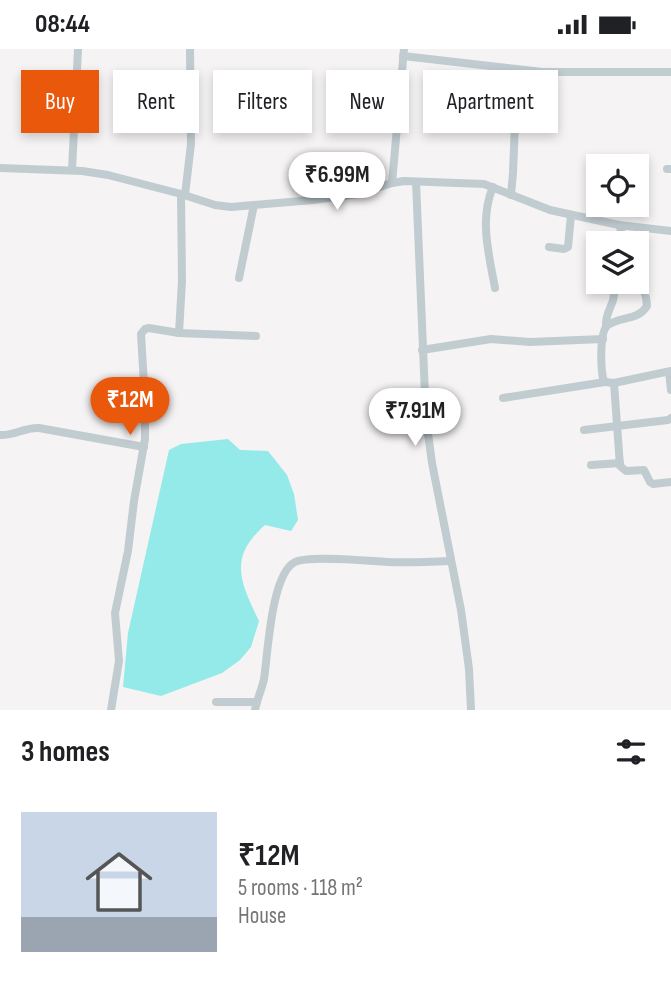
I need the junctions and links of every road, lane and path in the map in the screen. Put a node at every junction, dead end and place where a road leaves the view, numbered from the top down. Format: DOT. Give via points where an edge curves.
graph roads {
  1 [pos="78,49"];
  2 [pos="190,49"];
  3 [pos="403,53"];
  4 [pos="517,70"];
  5 [pos="558,72"];
  6 [pos="671,72"];
  7 [pos="515,133"];
  8 [pos="0,168"];
  9 [pos="72,170"];
  10 [pos="416,181"];
  11 [pos="393,183"];
  12 [pos="493,187"];
  13 [pos="183,194"];
  14 [pos="511,195"];
  15 [pos="254,205"];
  16 [pos="571,215"];
  17 [pos="619,225"];
  18 [pos="671,230"];
  19 [pos="621,231"];
  20 [pos="549,247"];
  21 [pos="239,278"];
  22 [pos="495,288"];
  23 [pos="615,294"];
  24 [pos="645,294"];
  25 [pos="606,326"];
  26 [pos="179,333"];
  27 [pos="256,336"];
  28 [pos="603,338"];
  29 [pos="422,350"];
  30 [pos="670,371"];
  31 [pos="610,382"];
  32 [pos="671,390"];
  33 [pos="503,398"];
  34 [pos="671,418"];
  35 [pos="617,427"];
  36 [pos="584,430"];
  37 [pos="0,435"];
  38 [pos="144,447"];
  39 [pos="620,463"];
  40 [pos="591,465"];
  41 [pos="671,482"];
  42 [pos="451,561"];
  43 [pos="216,702"];
  44 [pos="226,706"];
  45 [pos="256,706"];
  46 [pos="111,710"];
  47 [pos="471,710"];
  1 -- 9 [label="street"];
  2 -- 13 [label="street" via="191,143"];
  3 -- 4 [label="street"];
  3 -- 11 [label="street"];
  5 -- 6 [label="street"];
  7 -- 14 [label="street"];
  8 -- 9 [label="street"];
  9 -- 13 [label="street"];
  10 -- 11 [label="street"];
  10 -- 12 [label="street"];
  10 -- 29 [label="street"];
  11 -- 15 [label="street" via="358,194"];
  12 -- 14 [label="street"];
  12 -- 22 [label="street" via="486,226"];
  13 -- 15 [label="street" via="215,205"];
  13 -- 26 [label="street"];
  14 -- 16 [label="street"];
  15 -- 21 [label="street"];
  16 -- 17 [label="street"];
  16 -- 20 [label="street" via="568,247"];
  17 -- 18 [label="street"];
  17 -- 19 [label="street"];
  23 -- 25 [label="street"];
  24 -- 25 [label="street" via="645,309"];
  25 -- 28 [label="street"];
  26 -- 27 [label="street"];
  26 -- 38 [label="street" via="149,328 141,334"];
  28 -- 29 [label="street" via="491,339"];
  28 -- 31 [label="street" via="602,375"];
  29 -- 42 [label="street" via="429,444"];
  30 -- 31 [label="street"];
  30 -- 32 [label="street"];
  31 -- 33 [label="street"];
  31 -- 35 [label="street"];
  34 -- 35 [label="street"];
  35 -- 36 [label="street"];
  35 -- 39 [label="street"];
  37 -- 38 [label="street" via="39,428"];
  38 -- 46 [label="street" via="116,607 119,667"];
  39 -- 40 [label="street"];
  39 -- 41 [label="street" via="622,470 644,470 653,484"];
  42 -- 45 [label="street" via="295,562 274,599"];
  42 -- 47 [label="street" via="467,650"];
  43 -- 44 [label="street"];
  44 -- 45 [label="street"];
}
